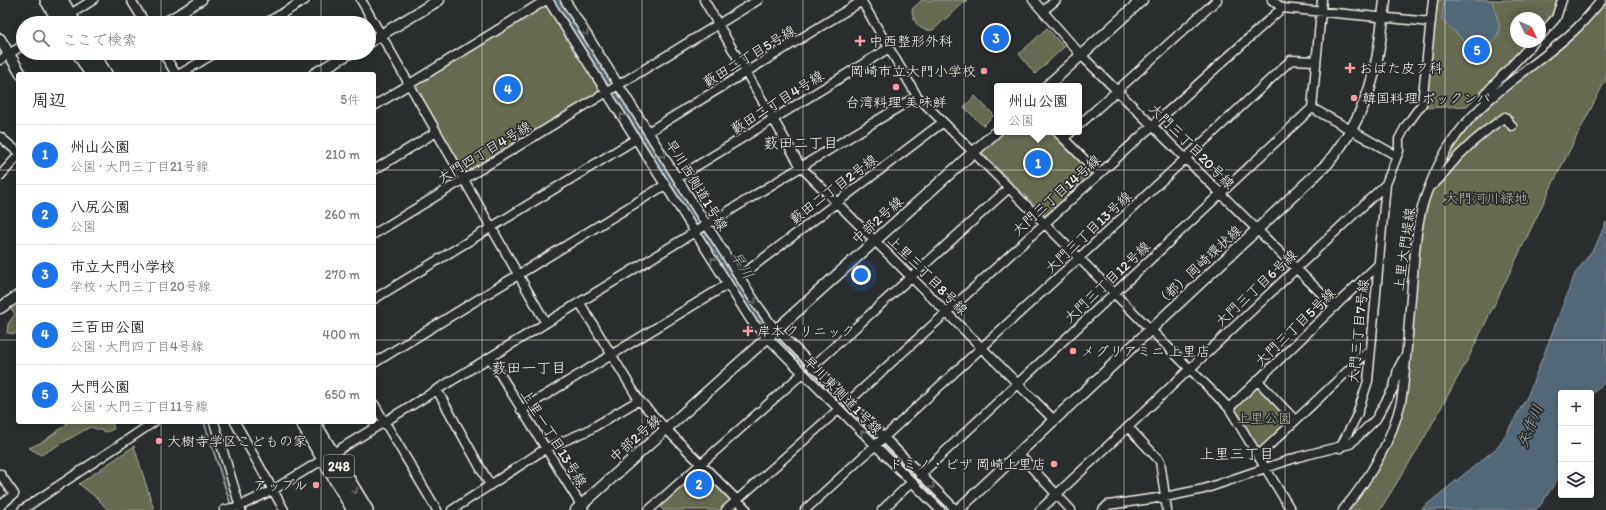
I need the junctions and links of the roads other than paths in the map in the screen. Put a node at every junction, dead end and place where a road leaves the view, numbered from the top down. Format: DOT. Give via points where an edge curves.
graph roads {
  1 [pos="47,0"];
  2 [pos="61,0"];
  3 [pos="93,0"];
  4 [pos="131,0"];
  5 [pos="202,0"];
  6 [pos="305,0"];
  7 [pos="360,0"];
  8 [pos="439,0"];
  9 [pos="547,0"];
  10 [pos="565,0"];
  11 [pos="704,0"];
  12 [pos="758,0"];
  13 [pos="1033,0"];
  14 [pos="1056,0"];
  15 [pos="1142,0"];
  16 [pos="1217,0"];
  17 [pos="1272,0"];
  18 [pos="1322,0"];
  19 [pos="1385,0"];
  20 [pos="1433,0"];
  21 [pos="1562,0"];
  22 [pos="1602,0"];
  23 [pos="862,1"];
  24 [pos="1282,8"];
  25 [pos="1043,11"];
  26 [pos="1321,12"];
  27 [pos="61,16"];
  28 [pos="64,16"];
  29 [pos="72,16"];
  30 [pos="141,16"];
  31 [pos="175,16"];
  32 [pos="278,16"];
  33 [pos="369,16"];
  34 [pos="1383,18"];
  35 [pos="1431,22"];
  36 [pos="718,24"];
  37 [pos="376,28"];
  38 [pos="1546,29"];
  39 [pos="380,35"];
  40 [pos="376,38"];
  41 [pos="0,39"];
  42 [pos="889,48"];
  43 [pos="1528,48"];
  44 [pos="16,49"];
  45 [pos="1082,55"];
  46 [pos="4,57"];
  47 [pos="83,60"];
  48 [pos="96,60"];
  49 [pos="167,60"];
  50 [pos="204,60"];
  51 [pos="338,60"];
  52 [pos="1316,61"];
  53 [pos="19,72"];
  54 [pos="91,72"];
  55 [pos="103,72"];
  56 [pos="175,72"];
  57 [pos="183,72"];
  58 [pos="317,72"];
  59 [pos="746,72"];
  60 [pos="1050,83"];
  61 [pos="409,85"];
  62 [pos="619,85"];
  63 [pos="1117,90"];
  64 [pos="607,92"];
  65 [pos="917,96"];
  66 [pos="1487,102"];
  67 [pos="376,105"];
  68 [pos="1312,108"];
  69 [pos="773,120"];
  70 [pos="943,122"];
  71 [pos="1082,122"];
  72 [pos="1153,124"];
  73 [pos="1512,126"];
  74 [pos="1352,131"];
  75 [pos="436,132"];
  76 [pos="648,132"];
  77 [pos="994,134"];
  78 [pos="1060,135"];
  79 [pos="1068,135"];
  80 [pos="0,137"];
  81 [pos="1064,138"];
  82 [pos="636,139"];
  83 [pos="16,150"];
  84 [pos="973,152"];
  85 [pos="1397,156"];
  86 [pos="16,158"];
  87 [pos="1186,158"];
  88 [pos="801,167"];
  89 [pos="376,169"];
  90 [pos="1099,174"];
  91 [pos="0,176"];
  92 [pos="677,178"];
  93 [pos="464,179"];
  94 [pos="1386,184"];
  95 [pos="665,185"];
  96 [pos="1429,186"];
  97 [pos="1009,188"];
  98 [pos="1221,193"];
  99 [pos="836,203"];
  100 [pos="1044,223"];
  101 [pos="707,225"];
  102 [pos="491,228"];
  103 [pos="1258,229"];
  104 [pos="695,232"];
  105 [pos="376,233"];
  106 [pos="875,241"];
  107 [pos="1079,258"];
  108 [pos="1378,266"];
  109 [pos="1296,268"];
  110 [pos="518,275"];
  111 [pos="739,276"];
  112 [pos="911,276"];
  113 [pos="728,284"];
  114 [pos="1114,293"];
  115 [pos="16,297"];
  116 [pos="376,298"];
  117 [pos="580,303"];
  118 [pos="1335,307"];
  119 [pos="0,308"];
  120 [pos="947,312"];
  121 [pos="546,324"];
  122 [pos="1151,329"];
  123 [pos="776,330"];
  124 [pos="767,338"];
  125 [pos="982,348"];
  126 [pos="1371,349"];
  127 [pos="612,355"];
  128 [pos="1406,356"];
  129 [pos="490,358"];
  130 [pos="376,362"];
  131 [pos="812,367"];
  132 [pos="1189,369"];
  133 [pos="803,373"];
  134 [pos="1258,381"];
  135 [pos="1018,383"];
  136 [pos="437,390"];
  137 [pos="639,400"];
  138 [pos="848,402"];
  139 [pos="376,407"];
  140 [pos="1229,408"];
  141 [pos="840,409"];
  142 [pos="521,410"];
  143 [pos="1054,420"];
  144 [pos="1295,420"];
  145 [pos="385,422"];
  146 [pos="151,424"];
  147 [pos="215,424"];
  148 [pos="236,424"];
  149 [pos="303,424"];
  150 [pos="314,424"];
  151 [pos="1128,428"];
  152 [pos="666,429"];
  153 [pos="884,439"];
  154 [pos="876,446"];
  155 [pos="1340,448"];
  156 [pos="545,449"];
  157 [pos="1018,454"];
  158 [pos="1259,456"];
  159 [pos="328,457"];
  160 [pos="701,464"];
  161 [pos="1265,468"];
  162 [pos="0,474"];
  163 [pos="920,475"];
  164 [pos="912,482"];
  165 [pos="490,485"];
  166 [pos="273,490"];
  167 [pos="1056,494"];
  168 [pos="1165,498"];
  169 [pos="737,500"];
  170 [pos="0,506"];
  171 [pos="658,507"];
  172 [pos="240,508"];
  173 [pos="580,509"];
  174 [pos="22,510"];
  175 [pos="225,510"];
  176 [pos="284,510"];
  177 [pos="354,510"];
  178 [pos="366,510"];
  179 [pos="437,510"];
  180 [pos="452,510"];
  181 [pos="649,510"];
  182 [pos="726,510"];
  183 [pos="747,510"];
  184 [pos="805,510"];
  185 [pos="882,510"];
  186 [pos="940,510"];
  187 [pos="957,510"];
  188 [pos="1040,510"];
  189 [pos="1071,510"];
  190 [pos="1103,510"];
  191 [pos="1167,510"];
  192 [pos="1291,510"];
  193 [pos="1343,510"];
  1 -- 27 [label="highway"];
  2 -- 28 [label="highway"];
  3 -- 29 [label="street"];
  4 -- 30 [label="street"];
  5 -- 31 [label="street"];
  6 -- 32 [label="street"];
  7 -- 33 [label="street"];
  8 -- 39 [label="street"];
  9 -- 61 [label="street"];
  9 -- 64 [label="street"];
  10 -- 62 [label="street, 早川西側道1号線, one-way"];
  11 -- 36 [label="street, 上里三丁目8号線"];
  12 -- 36 [label="street"];
  13 -- 25 [label="street, 大門三丁目20号線"];
  14 -- 25 [label="street"];
  15 -- 45 [label="street"];
  16 -- 63 [label="street"];
  17 -- 24 [label="street"];
  18 -- 26 [label="street"];
  19 -- 34 [label="street, （都）岡崎環状線"];
  20 -- 35 [label="street, 大門三丁目7号線"];
  21 -- 38 [label="street" via="1556,18"];
  22 -- 66 [label="street, 上里大門堤線" via="1578,27"];
  23 -- 42 [label="street"];
  23 -- 59 [label="street, 藪田二丁目5号線"];
  24 -- 26 [label="street"];
  24 -- 72 [label="street, 大門三丁目14号線"];
  25 -- 45 [label="street, 大門三丁目20号線"];
  26 -- 34 [label="street"];
  26 -- 52 [label="street"];
  34 -- 35 [label="street"];
  34 -- 74 [label="street, （都）岡崎環状線" via="1376,72"];
  35 -- 85 [label="street, 大門三丁目7号線" via="1422,104 1399,140"];
  36 -- 59 [label="street, 上里三丁目8号線"];
  36 -- 62 [label="street"];
  37 -- 39 [label="street"];
  39 -- 40 [label="street"];
  39 -- 61 [label="street"];
  41 -- 46 [label="street"];
  42 -- 65 [label="street"];
  42 -- 69 [label="street, 藪田二丁目4号線"];
  43 -- 66 [label="street" via="1489,90 1485,99"];
  44 -- 46 [label="street"];
  45 -- 60 [label="street"];
  45 -- 63 [label="street, 大門三丁目20号線"];
  46 -- 53 [label="street"];
  47 -- 54 [label="highway"];
  48 -- 55 [label="highway"];
  49 -- 56 [label="street"];
  50 -- 57 [label="street"];
  51 -- 58 [label="street"];
  52 -- 68 [label="street"];
  52 -- 87 [label="street, 大門三丁目13号線" via="1291,60"];
  59 -- 69 [label="street, 上里三丁目8号線"];
  59 -- 76 [label="street, 藪田二丁目5号線"];
  61 -- 67 [label="street"];
  61 -- 75 [label="street"];
  62 -- 64 [label="street, 大門四丁目4号線"];
  62 -- 76 [label="street, 早川西側道1号線"];
  63 -- 71 [label="street"];
  63 -- 72 [label="street, 大門三丁目20号線"];
  82 -- 64 [label="street, one-way"];
  64 -- 93 [label="street, 大門四丁目4号線"];
  65 -- 70 [label="street"];
  65 -- 88 [label="street"];
  66 -- 96 [label="street, 上里大門堤線" via="1456,135"];
  68 -- 74 [label="street"];
  68 -- 98 [label="street, 大門三丁目12号線"];
  69 -- 88 [label="street, 上里三丁目8号線"];
  69 -- 92 [label="street, 藪田二丁目4号線"];
  70 -- 84 [label="street"];
  70 -- 99 [label="street, 藪田二丁目2号線"];
  72 -- 87 [label="street, 大門三丁目20号線"];
  72 -- 90 [label="street, 大門三丁目14号線"];
  73 -- 96 [label="street" via="1505,117 1486,130 1456,158 1438,181"];
  74 -- 85 [label="street"];
  74 -- 103 [label="street, （都）岡崎環状線" via="1327,164"];
  75 -- 89 [label="street"];
  75 -- 93 [label="street"];
  76 -- 92 [label="street, 早川西側道1号線, one-way"];
  77 -- 84 [label="street, 中部2号線"];
  78 -- 81 [label="street"];
  79 -- 81 [label="street"];
  80 -- 83 [label="street"];
  81 -- 90 [label="street"];
  82 -- 95 [label="street"];
  82 -- 102 [label="street"];
  84 -- 97 [label="street"];
  84 -- 106 [label="street, 中部2号線"];
  85 -- 94 [label="street, 大門三丁目7号線"];
  86 -- 91 [label="street"];
  87 -- 98 [label="street, 大門三丁目20号線"];
  87 -- 107 [label="street, 大門三丁目13号線"];
  88 -- 99 [label="street, 上里三丁目8号線"];
  88 -- 101 [label="street"];
  90 -- 100 [label="street, 大門三丁目14号線"];
  92 -- 101 [label="street, 早川西側道1号線"];
  93 -- 102 [label="street"];
  93 -- 105 [label="street, 大門四丁目4号線"];
  94 -- 108 [label="street, 大門三丁目7号線"];
  94 -- 109 [label="street, 大門三丁目6号線"];
  95 -- 104 [label="street, 早川東側道1号線"];
  95 -- 110 [label="street"];
  96 -- 128 [label="street, 上里大門堤線" via="1420,215 1415,250"];
  97 -- 100 [label="street"];
  97 -- 112 [label="street"];
  98 -- 103 [label="street, 大門三丁目20号線"];
  98 -- 114 [label="street, 大門三丁目12号線"];
  99 -- 106 [label="street, 上里三丁目8号線"];
  99 -- 111 [label="street, 藪田二丁目2号線"];
  100 -- 107 [label="street"];
  100 -- 120 [label="street, 大門三丁目14号線"];
  101 -- 104 [label="street"];
  101 -- 111 [label="street, 早川西側道1号線"];
  102 -- 110 [label="street"];
  102 -- 116 [label="street"];
  103 -- 109 [label="street, 大門三丁目20号線"];
  103 -- 122 [label="street, （都）岡崎環状線"];
  113 -- 104 [label="street, 早川東側道1号線, one-way"];
  104 -- 117 [label="street"];
  106 -- 112 [label="street, 上里三丁目8号線"];
  106 -- 123 [label="street, 中部2号線"];
  107 -- 114 [label="street"];
  107 -- 125 [label="street, 大門三丁目13号線"];
  108 -- 118 [label="street, 大門三丁目5号線"];
  108 -- 126 [label="street, 大門三丁目7号線"];
  109 -- 118 [label="street, 大門三丁目20号線"];
  109 -- 132 [label="street, 大門三丁目6号線"];
  110 -- 121 [label="street"];
  110 -- 130 [label="street"];
  111 -- 123 [label="street, 早川西側道1号線, one-way"];
  112 -- 120 [label="street, 上里三丁目8号線"];
  112 -- 131 [label="street"];
  113 -- 124 [label="street, 早川東側道1号線" via="752,322"];
  113 -- 127 [label="street"];
  114 -- 122 [label="street"];
  114 -- 135 [label="street, 大門三丁目12号線"];
  115 -- 119 [label="street"];
  117 -- 121 [label="street"];
  117 -- 127 [label="street"];
  118 -- 134 [label="street, 大門三丁目5号線"];
  120 -- 125 [label="street, 上里三丁目8号線"];
  120 -- 138 [label="street, 大門三丁目14号線"];
  121 -- 129 [label="street"];
  122 -- 132 [label="street"];
  122 -- 143 [label="street, （都）岡崎環状線"];
  123 -- 124 [label="street, 中部2号線"];
  123 -- 131 [label="street, 早川西側道1号線"];
  124 -- 133 [label="street, 早川東側道1号線"];
  124 -- 152 [label="street, 中部2号線"];
  125 -- 135 [label="street, 上里三丁目8号線"];
  125 -- 153 [label="street, 大門三丁目13号線"];
  126 -- 144 [label="street"];
  126 -- 155 [label="street, 大門三丁目7号線" via="1368,381 1357,415"];
  127 -- 137 [label="street"];
  127 -- 142 [label="street"];
  128 -- 155 [label="street" via="1398,369 1394,387 1376,419 1350,444"];
  128 -- 193 [label="street, 上里大門堤線" via="1401,400 1389,438 1374,468"];
  129 -- 136 [label="street"];
  129 -- 142 [label="street, 上里一丁目13号線"];
  131 -- 138 [label="street, 早川西側道1号線"];
  132 -- 140 [label="street"];
  132 -- 151 [label="street, 大門三丁目6号線"];
  133 -- 141 [label="street, 早川東側道1号線"];
  133 -- 160 [label="street"];
  134 -- 140 [label="street, 大門三丁目5号線"];
  134 -- 144 [label="street"];
  135 -- 143 [label="street, 上里三丁目8号線"];
  135 -- 163 [label="street, 大門三丁目12号線"];
  136 -- 145 [label="street"];
  136 -- 165 [label="street"];
  137 -- 152 [label="street"];
  137 -- 156 [label="street" via="586,431"];
  138 -- 153 [label="street, 早川西側道1号線"];
  139 -- 145 [label="street"];
  140 -- 158 [label="street"];
  154 -- 141 [label="street, 早川東側道1号線, one-way"];
  141 -- 169 [label="street"];
  142 -- 156 [label="street, 上里一丁目13号線"];
  143 -- 157 [label="street, （都）岡崎環状線"];
  144 -- 158 [label="street"];
  145 -- 159 [label="street"];
  145 -- 179 [label="street"];
  146 -- 174 [label="street"];
  147 -- 172 [label="street"];
  148 -- 166 [label="street"];
  149 -- 159 [label="highway, 248"];
  150 -- 159 [label="highway, 248"];
  151 -- 167 [label="street, 大門三丁目6号線"];
  151 -- 168 [label="street" via="1160,461"];
  152 -- 160 [label="street"];
  152 -- 173 [label="street, 中部2号線"];
  153 -- 154 [label="street, 大門三丁目13号線"];
  153 -- 163 [label="street, 早川西側道1号線"];
  154 -- 164 [label="street, 早川東側道1号線"];
  154 -- 184 [label="street, 大門三丁目13号線"];
  155 -- 161 [label="street" via="1298,457"];
  156 -- 165 [label="street"];
  156 -- 173 [label="street, 上里一丁目13号線"];
  157 -- 167 [label="street"];
  157 -- 187 [label="street, （都）岡崎環状線"];
  158 -- 161 [label="street"];
  159 -- 166 [label="street"];
  159 -- 177 [label="highway, 248"];
  159 -- 178 [label="highway, 248, one-way"];
  160 -- 169 [label="street"];
  160 -- 171 [label="street"];
  161 -- 168 [label="street" via="1204,489"];
  161 -- 192 [label="street"];
  162 -- 170 [label="street" via="14,494"];
  163 -- 187 [label="street, 早川西側道1号線, one-way"];
  164 -- 185 [label="street"];
  164 -- 186 [label="street, 早川東側道1号線"];
  165 -- 180 [label="street"];
  166 -- 172 [label="street"];
  166 -- 176 [label="street"];
  167 -- 188 [label="street, 大門三丁目6号線"];
  167 -- 189 [label="street"];
  168 -- 190 [label="street" via="1108,505"];
  168 -- 191 [label="street"];
  169 -- 182 [label="street"];
  169 -- 183 [label="street"];
  171 -- 181 [label="street"];
  172 -- 175 [label="street"];
}
